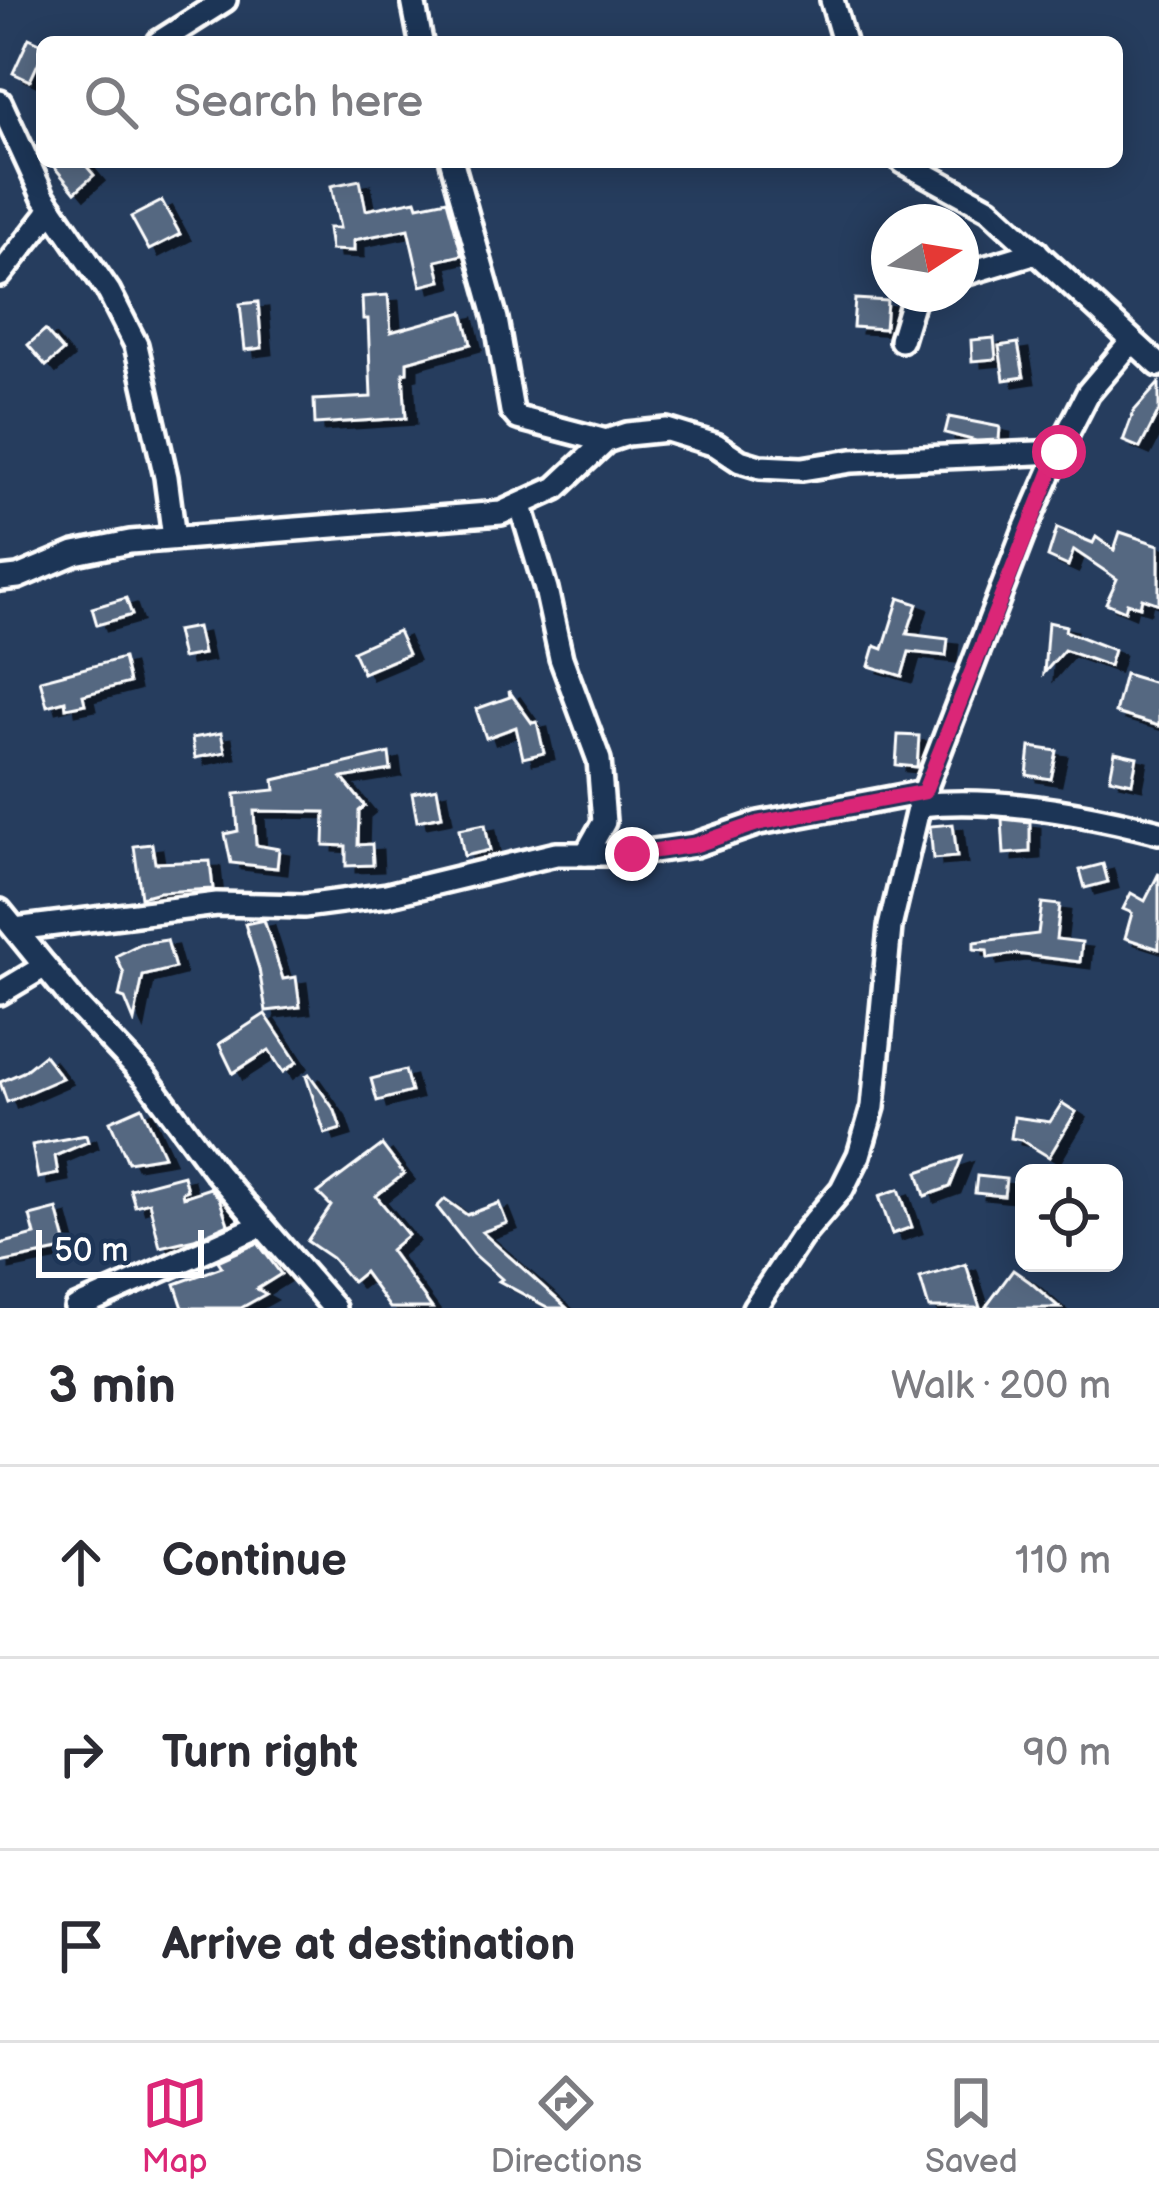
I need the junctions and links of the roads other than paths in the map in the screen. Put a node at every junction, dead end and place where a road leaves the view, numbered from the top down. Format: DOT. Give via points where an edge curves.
graph roads {
  1 [pos="224,0"];
  2 [pos="413,0"];
  3 [pos="832,0"];
  4 [pos="167,36"];
  5 [pos="420,36"];
  6 [pos="842,36"];
  7 [pos="0,102"];
  8 [pos="33,152"];
  9 [pos="38,168"];
  10 [pos="454,168"];
  11 [pos="915,168"];
  12 [pos="52,209"];
  13 [pos="1037,252"];
  14 [pos="979,270"];
  15 [pos="0,275"];
  16 [pos="910,312"];
  17 [pos="901,340"];
  18 [pos="1132,341"];
  19 [pos="1159,365"];
  20 [pos="606,441"];
  21 [pos="1059,452"];
  22 [pos="521,506"];
  23 [pos="174,538"];
  24 [pos="0,579"];
  25 [pos="921,798"];
  26 [pos="1159,832"];
  27 [pos="586,854"];
  28 [pos="7,920"];
  29 [pos="45,966"];
  30 [pos="0,993"];
  31 [pos="260,1226"];
  32 [pos="76,1308"];
  33 [pos="334,1308"];
  34 [pos="754,1308"];
  1 -- 4 [label="street"];
  2 -- 5 [label="street"];
  3 -- 6 [label="street"];
  7 -- 8 [label="street"];
  9 -- 12 [label="street"];
  10 -- 20 [label="street" via="512,411"];
  11 -- 13 [label="street" via="989,209"];
  12 -- 15 [label="street"];
  12 -- 23 [label="street" via="136,345"];
  13 -- 14 [label="street"];
  13 -- 18 [label="street"];
  16 -- 17 [label="street"];
  18 -- 19 [label="street"];
  18 -- 21 [label="street" via="1088,393"];
  20 -- 21 [label="street" via="668,430 760,467 802,469"];
  20 -- 22 [label="street" via="556,488"];
  21 -- 25 [label="street"];
  22 -- 23 [label="street" via="448,519"];
  22 -- 27 [label="street" via="561,658 599,760 604,821"];
  23 -- 24 [label="street" via="75,553"];
  25 -- 26 [label="street"];
  25 -- 27 [label="street" via="759,823 695,845"];
  25 -- 34 [label="street" via="890,927 873,1107 860,1155"];
  27 -- 28 [label="street" via="304,906 217,904"];
  28 -- 29 [label="street"];
  29 -- 30 [label="street"];
  29 -- 31 [label="street" via="147,1078"];
  31 -- 32 [label="street"];
  31 -- 33 [label="street"];
}
